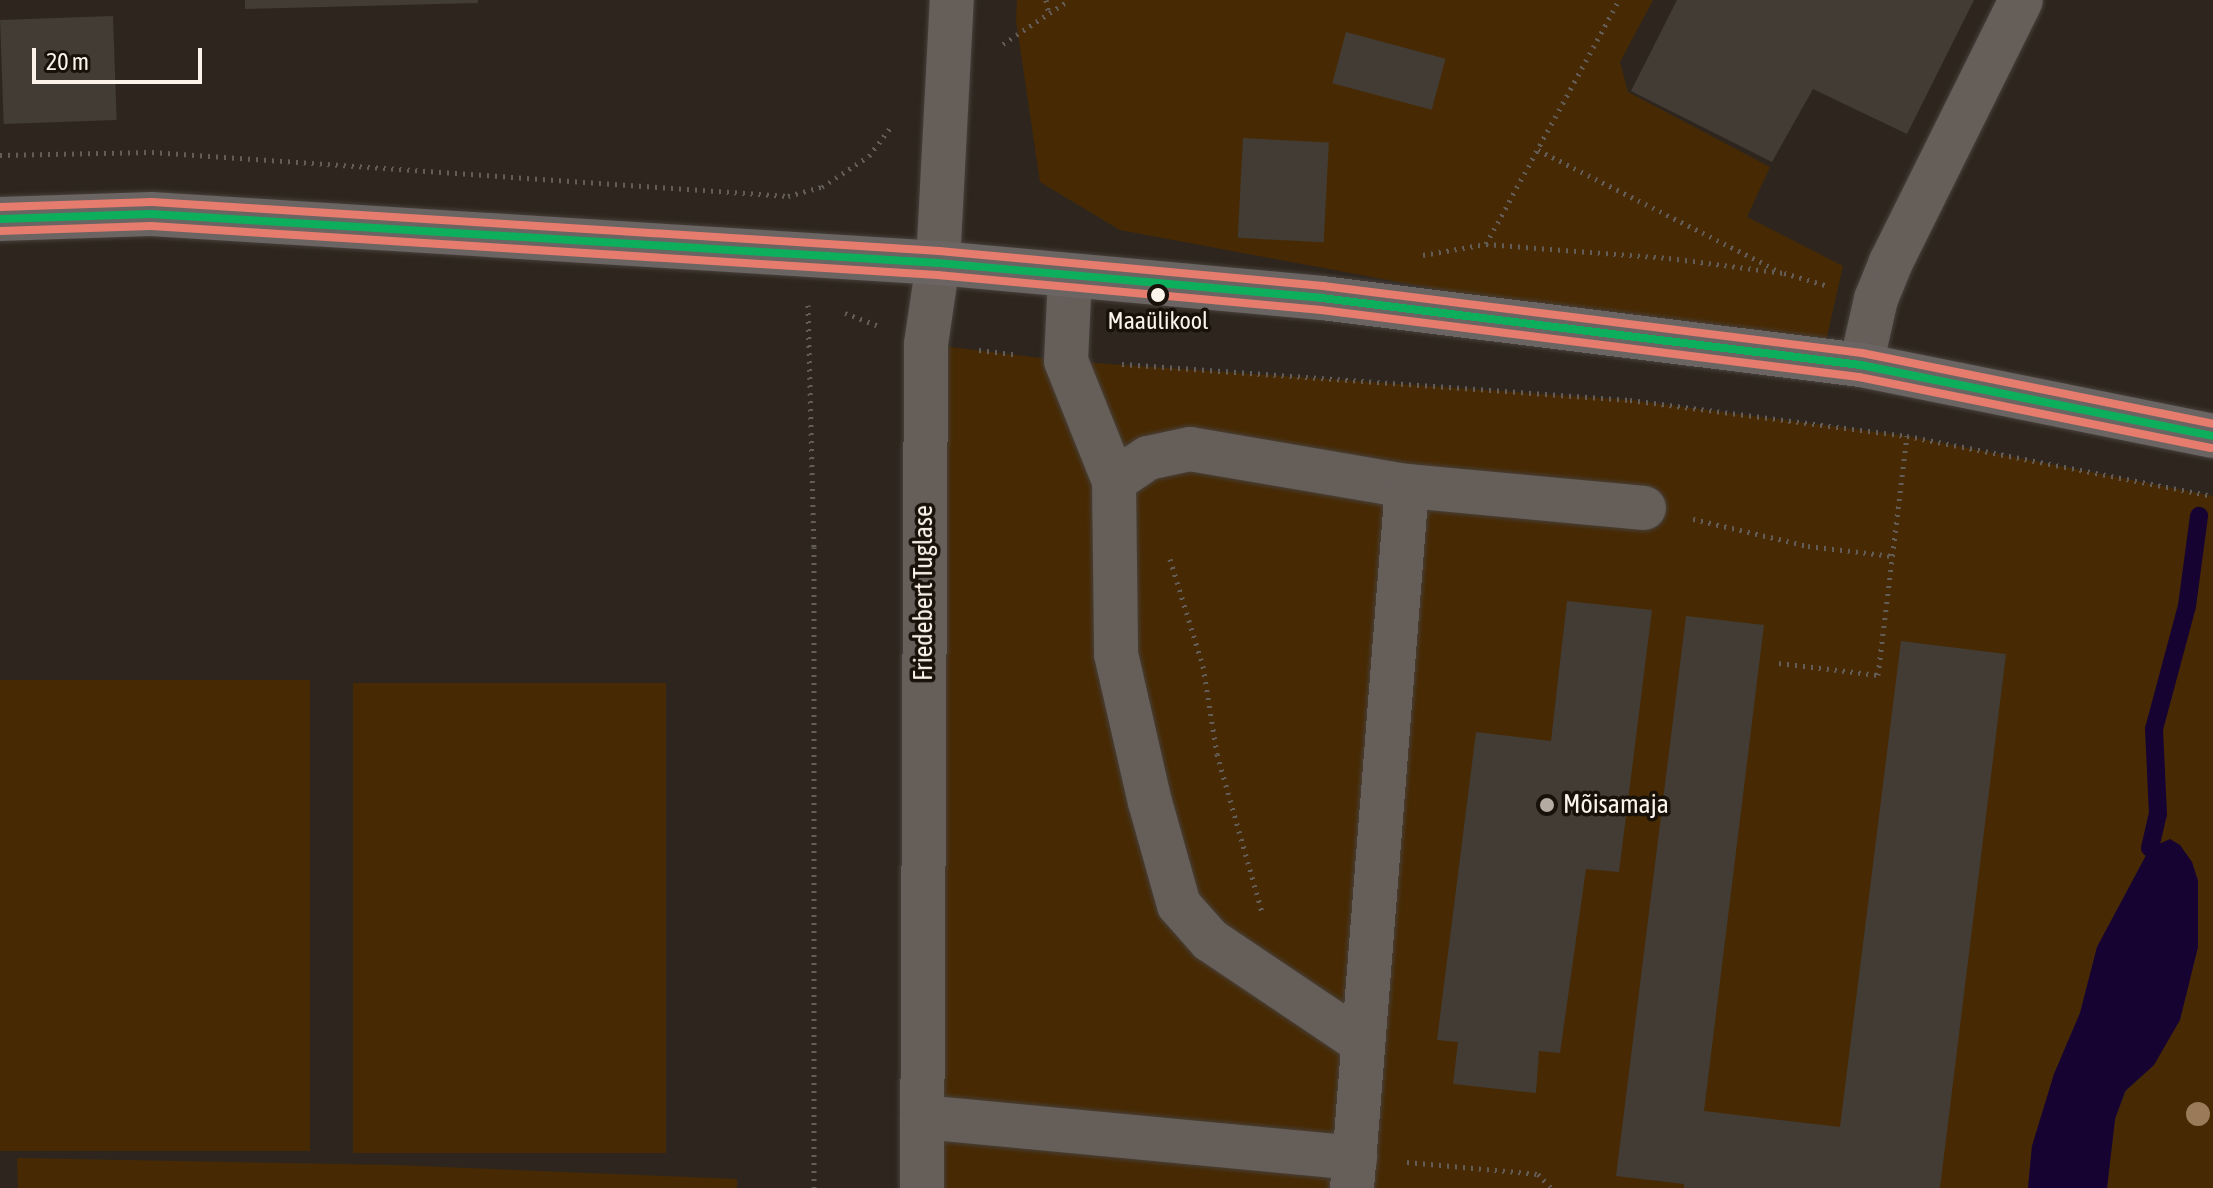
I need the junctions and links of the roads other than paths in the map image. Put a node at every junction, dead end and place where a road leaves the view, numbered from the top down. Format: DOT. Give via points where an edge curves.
graph roads {
  1 [pos="952,0"];
  2 [pos="2021,0"];
  3 [pos="0,219"];
  4 [pos="938,263"];
  5 [pos="1070,276"];
  6 [pos="1861,365"];
  7 [pos="2213,436"];
  8 [pos="1114,481"];
  9 [pos="1407,486"];
  10 [pos="1644,508"];
  11 [pos="1363,1043"];
  12 [pos="922,1117"];
  13 [pos="1354,1173"];
  14 [pos="922,1188"];
  1 -- 4 [label="street, Friedebert Tuglase"];
  2 -- 6 [label="street" via="1876,299"];
  3 -- 4 [label="main road" via="151,214"];
  4 -- 5 [label="main road"];
  4 -- 12 [label="street, Friedebert Tuglase" via="926,344"];
  5 -- 6 [label="main road" via="1322,298"];
  5 -- 8 [label="street" via="1066,361"];
  6 -- 7 [label="main road"];
  8 -- 9 [label="street" via="1148,458 1190,449"];
  8 -- 11 [label="street" via="1116,654 1179,905 1210,940"];
  9 -- 10 [label="street"];
  9 -- 11 [label="street"];
  11 -- 13 [label="street"];
  12 -- 13 [label="street"];
  12 -- 14 [label="street, Friedebert Tuglase"];
}
